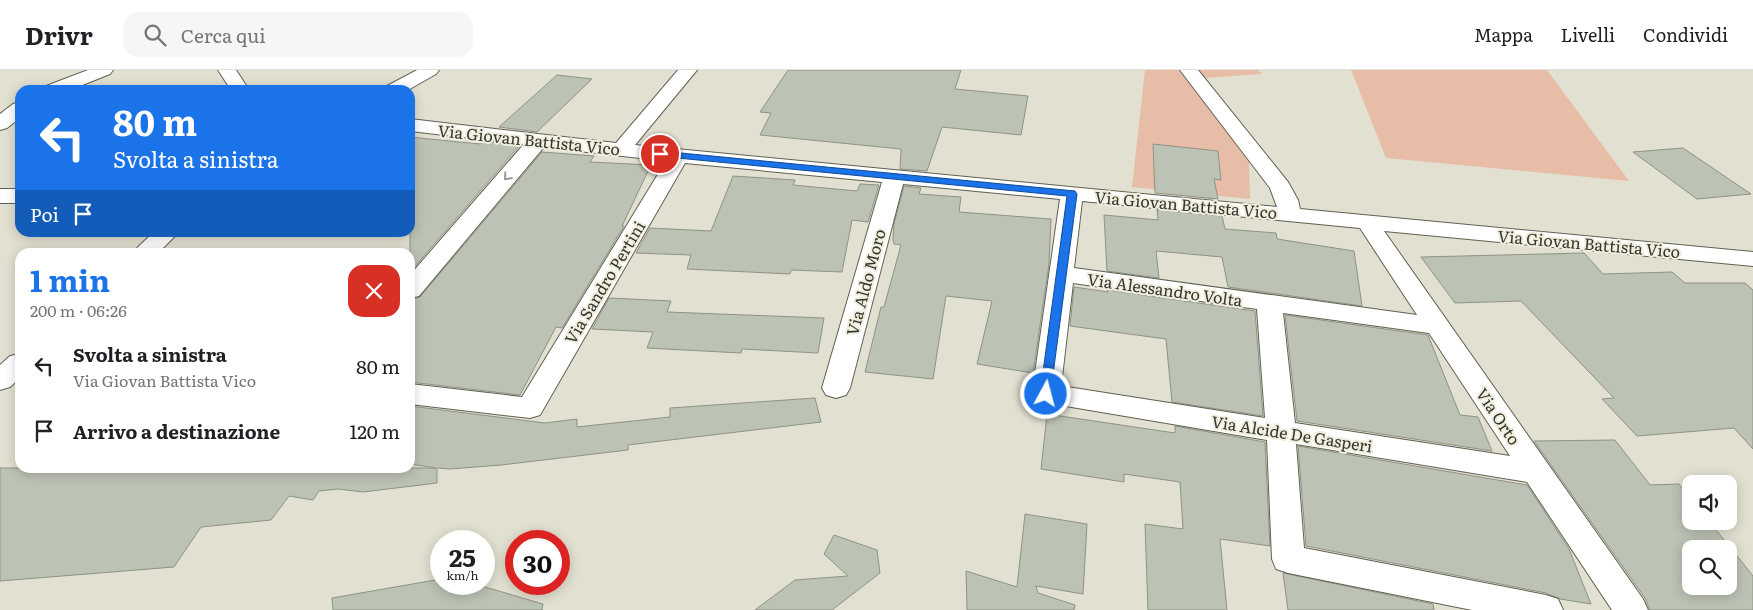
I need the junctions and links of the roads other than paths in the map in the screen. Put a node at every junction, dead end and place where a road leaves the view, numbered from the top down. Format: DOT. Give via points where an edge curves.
graph roads {
  1 [pos="104,70"];
  2 [pos="227,70"];
  3 [pos="430,70"];
  4 [pos="1189,70"];
  5 [pos="681,71"];
  6 [pos="66,85"];
  7 [pos="237,85"];
  8 [pos="403,85"];
  9 [pos="15,112"];
  10 [pos="0,124"];
  11 [pos="415,126"];
  12 [pos="539,140"];
  13 [pos="621,149"];
  14 [pos="680,156"];
  15 [pos="894,176"];
  16 [pos="1072,194"];
  17 [pos="0,196"];
  18 [pos="15,196"];
  19 [pos="1290,214"];
  20 [pos="1367,222"];
  21 [pos="162,237"];
  22 [pos="150,248"];
  23 [pos="1753,259"];
  24 [pos="1062,274"];
  25 [pos="415,284"];
  26 [pos="1269,303"];
  27 [pos="1438,326"];
  28 [pos="15,367"];
  29 [pos="0,380"];
  30 [pos="836,388"];
  31 [pos="415,395"];
  32 [pos="530,408"];
  33 [pos="1281,431"];
  34 [pos="1538,472"];
  35 [pos="1546,610"];
  36 [pos="1631,610"];
  1 -- 6 [label="street"];
  2 -- 7 [label="street"];
  3 -- 8 [label="street"];
  4 -- 19 [label="street" via="1280,187"];
  5 -- 13 [label="street"];
  9 -- 10 [label="street"];
  11 -- 12 [label="street, Via Giovan Battista Vico"];
  12 -- 13 [label="street, Via Giovan Battista Vico"];
  12 -- 25 [label="street, one-way"];
  13 -- 14 [label="street, Via Giovan Battista Vico"];
  14 -- 15 [label="street, Via Giovan Battista Vico"];
  14 -- 32 [label="street, Via Sandro Pertini"];
  15 -- 16 [label="street, Via Giovan Battista Vico"];
  15 -- 30 [label="street, Via Aldo Moro"];
  16 -- 19 [label="street, Via Giovan Battista Vico"];
  16 -- 24 [label="street"];
  17 -- 18 [label="street"];
  19 -- 20 [label="street, Via Giovan Battista Vico"];
  20 -- 23 [label="street, Via Giovan Battista Vico"];
  20 -- 27 [label="street, Via Orto"];
  21 -- 22 [label="street"];
  24 -- 26 [label="street, Via Alessandro Volta"];
  24 -- 33 [label="street, Via Alcide De Gasperi" via="1046,394"];
  26 -- 27 [label="street, Via Alessandro Volta"];
  26 -- 33 [label="street"];
  27 -- 34 [label="street, Via Orto"];
  28 -- 29 [label="street"];
  31 -- 32 [label="street"];
  33 -- 34 [label="street, Via Alcide De Gasperi"];
  33 -- 35 [label="street" via="1288,560"];
  34 -- 36 [label="street, Via Orto"];
}
